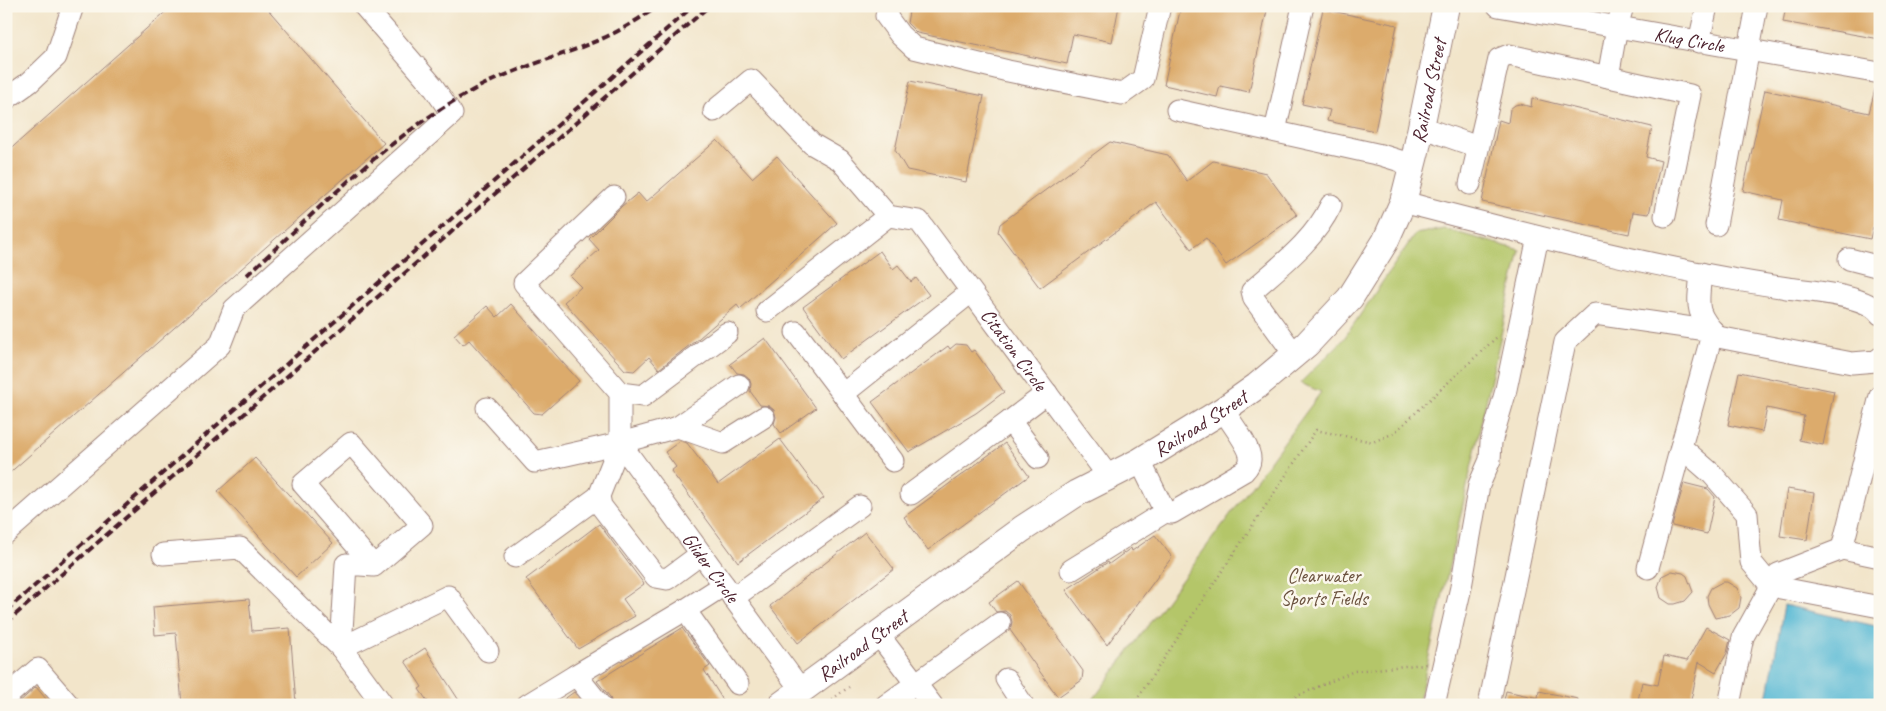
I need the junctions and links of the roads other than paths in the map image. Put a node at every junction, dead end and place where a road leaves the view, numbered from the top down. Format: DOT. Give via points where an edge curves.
graph roads {
  1 [pos="73,6"];
  2 [pos="364,6"];
  3 [pos="890,6"];
  4 [pos="1160,6"];
  5 [pos="1303,6"];
  6 [pos="1446,6"];
  7 [pos="1498,6"];
  8 [pos="1623,6"];
  9 [pos="1706,6"];
  10 [pos="1757,6"];
  11 [pos="1617,27"];
  12 [pos="1700,42"];
  13 [pos="1748,50"];
  14 [pos="1880,73"];
  15 [pos="1608,77"];
  16 [pos="6,99"];
  17 [pos="1177,110"];
  18 [pos="714,111"];
  19 [pos="1421,127"];
  20 [pos="1274,131"];
  21 [pos="1478,147"];
  22 [pos="1412,165"];
  23 [pos="1470,184"];
  24 [pos="614,197"];
  25 [pos="1403,202"];
  26 [pos="1331,205"];
  27 [pos="888,216"];
  28 [pos="1666,216"];
  29 [pos="1716,225"];
  30 [pos="1536,247"];
  31 [pos="1849,260"];
  32 [pos="1880,266"];
  33 [pos="1701,273"];
  34 [pos="971,292"];
  35 [pos="767,310"];
  36 [pos="1880,314"];
  37 [pos="796,332"];
  38 [pos="1713,332"];
  39 [pos="727,333"];
  40 [pos="1295,355"];
  41 [pos="1880,358"];
  42 [pos="739,385"];
  43 [pos="620,393"];
  44 [pos="1047,393"];
  45 [pos="843,394"];
  46 [pos="1880,396"];
  47 [pos="488,408"];
  48 [pos="1223,410"];
  49 [pos="764,416"];
  50 [pos="1010,421"];
  51 [pos="678,427"];
  52 [pos="620,443"];
  53 [pos="1682,448"];
  54 [pos="1038,458"];
  55 [pos="893,461"];
  56 [pos="1140,461"];
  57 [pos="1109,477"];
  58 [pos="911,494"];
  59 [pos="599,496"];
  60 [pos="860,506"];
  61 [pos="1165,512"];
  62 [pos="6,533"];
  63 [pos="1842,550"];
  64 [pos="163,554"];
  65 [pos="701,554"];
  66 [pos="515,557"];
  67 [pos="1880,557"];
  68 [pos="374,566"];
  69 [pos="1648,568"];
  70 [pos="1071,570"];
  71 [pos="1771,586"];
  72 [pos="729,591"];
  73 [pos="1880,607"];
  74 [pos="685,610"];
  75 [pos="1000,623"];
  76 [pos="878,634"];
  77 [pos="341,648"];
  78 [pos="488,652"];
  79 [pos="576,675"];
  80 [pos="1006,679"];
  81 [pos="915,683"];
  82 [pos="738,684"];
  83 [pos="6,697"];
  84 [pos="791,698"];
  85 [pos="69,705"];
  86 [pos="383,705"];
  87 [pos="527,705"];
  88 [pos="600,705"];
  89 [pos="886,705"];
  90 [pos="932,705"];
  91 [pos="1023,705"];
  92 [pos="1434,705"];
  93 [pos="1489,705"];
  94 [pos="1730,705"];
  1 -- 16 [label="street" via="56,57"];
  2 -- 62 [label="street" via="432,85 452,114 234,309 220,345"];
  3 -- 4 [label="street" via="886,16 914,48 1122,94 1143,78"];
  5 -- 20 [label="street"];
  6 -- 19 [label="main road, Railroad Street"];
  7 -- 11 [label="street, Klug Circle"];
  8 -- 11 [label="street"];
  9 -- 12 [label="street"];
  10 -- 13 [label="street"];
  11 -- 12 [label="street, Klug Circle"];
  11 -- 15 [label="street"];
  12 -- 13 [label="street, Klug Circle"];
  13 -- 14 [label="street, Klug Circle"];
  13 -- 29 [label="street"];
  15 -- 21 [label="street" via="1509,56 1499,59"];
  15 -- 28 [label="street" via="1690,95"];
  17 -- 20 [label="street"];
  18 -- 27 [label="street" via="751,80 812,144 840,160"];
  19 -- 21 [label="street"];
  19 -- 22 [label="main road, Railroad Street"];
  20 -- 22 [label="street"];
  21 -- 23 [label="street"];
  22 -- 25 [label="main road, Railroad Street"];
  24 -- 43 [label="street" via="524,283"];
  25 -- 30 [label="street"];
  25 -- 40 [label="main road, Railroad Street" via="1385,242 1350,298"];
  26 -- 40 [label="street" via="1323,221 1303,245 1252,291 1254,299"];
  27 -- 34 [label="street, Citation Circle" via="919,221"];
  27 -- 35 [label="street"];
  30 -- 33 [label="street"];
  30 -- 92 [label="street" via="1505,394 1491,442 1490,460 1479,485 1461,587"];
  31 -- 32 [label="street"];
  33 -- 36 [label="street" via="1847,296"];
  33 -- 38 [label="street" via="1698,308"];
  34 -- 44 [label="street, Citation Circle"];
  34 -- 45 [label="street"];
  37 -- 45 [label="street"];
  38 -- 41 [label="street" via="1718,337 1852,363"];
  38 -- 53 [label="street"];
  38 -- 93 [label="street" via="1594,314 1566,342"];
  39 -- 43 [label="street" via="643,396"];
  40 -- 48 [label="main road, Railroad Street"];
  42 -- 51 [label="street"];
  43 -- 52 [label="street"];
  44 -- 50 [label="street"];
  44 -- 57 [label="street, Citation Circle"];
  45 -- 55 [label="street"];
  46 -- 63 [label="street"];
  47 -- 52 [label="street" via="535,462"];
  48 -- 56 [label="main road, Railroad Street"];
  48 -- 61 [label="street" via="1247,447 1248,466 1172,513"];
  49 -- 51 [label="street" via="723,443"];
  50 -- 54 [label="street"];
  50 -- 58 [label="street"];
  51 -- 52 [label="street"];
  52 -- 59 [label="street"];
  52 -- 65 [label="street, Glider Circle"];
  53 -- 69 [label="street"];
  53 -- 71 [label="street" via="1712,474 1747,514 1752,562"];
  56 -- 57 [label="main road, Railroad Street"];
  56 -- 61 [label="street"];
  57 -- 76 [label="main road, Railroad Street" via="1022,529"];
  59 -- 65 [label="street" via="601,506 656,577 667,579"];
  59 -- 66 [label="street"];
  60 -- 72 [label="street"];
  61 -- 70 [label="street"];
  63 -- 67 [label="street"];
  63 -- 71 [label="street" via="1778,574"];
  64 -- 77 [label="street" via="240,548"];
  65 -- 72 [label="street, Glider Circle"];
  68 -- 68 [label="street" via="422,525 351,443 303,484"];
  68 -- 77 [label="street" via="346,564"];
  71 -- 73 [label="street"];
  71 -- 94 [label="street" via="1743,637"];
  72 -- 74 [label="street"];
  72 -- 84 [label="street, Glider Circle"];
  74 -- 79 [label="street"];
  74 -- 82 [label="street"];
  75 -- 81 [label="street"];
  76 -- 81 [label="street"];
  76 -- 84 [label="main road, Railroad Street"];
  77 -- 78 [label="street" via="448,596"];
  77 -- 86 [label="street"];
  79 -- 87 [label="street"];
  79 -- 88 [label="street"];
  80 -- 91 [label="street"];
  81 -- 89 [label="street"];
  81 -- 90 [label="street"];
  83 -- 85 [label="street" via="38,669"];
}
